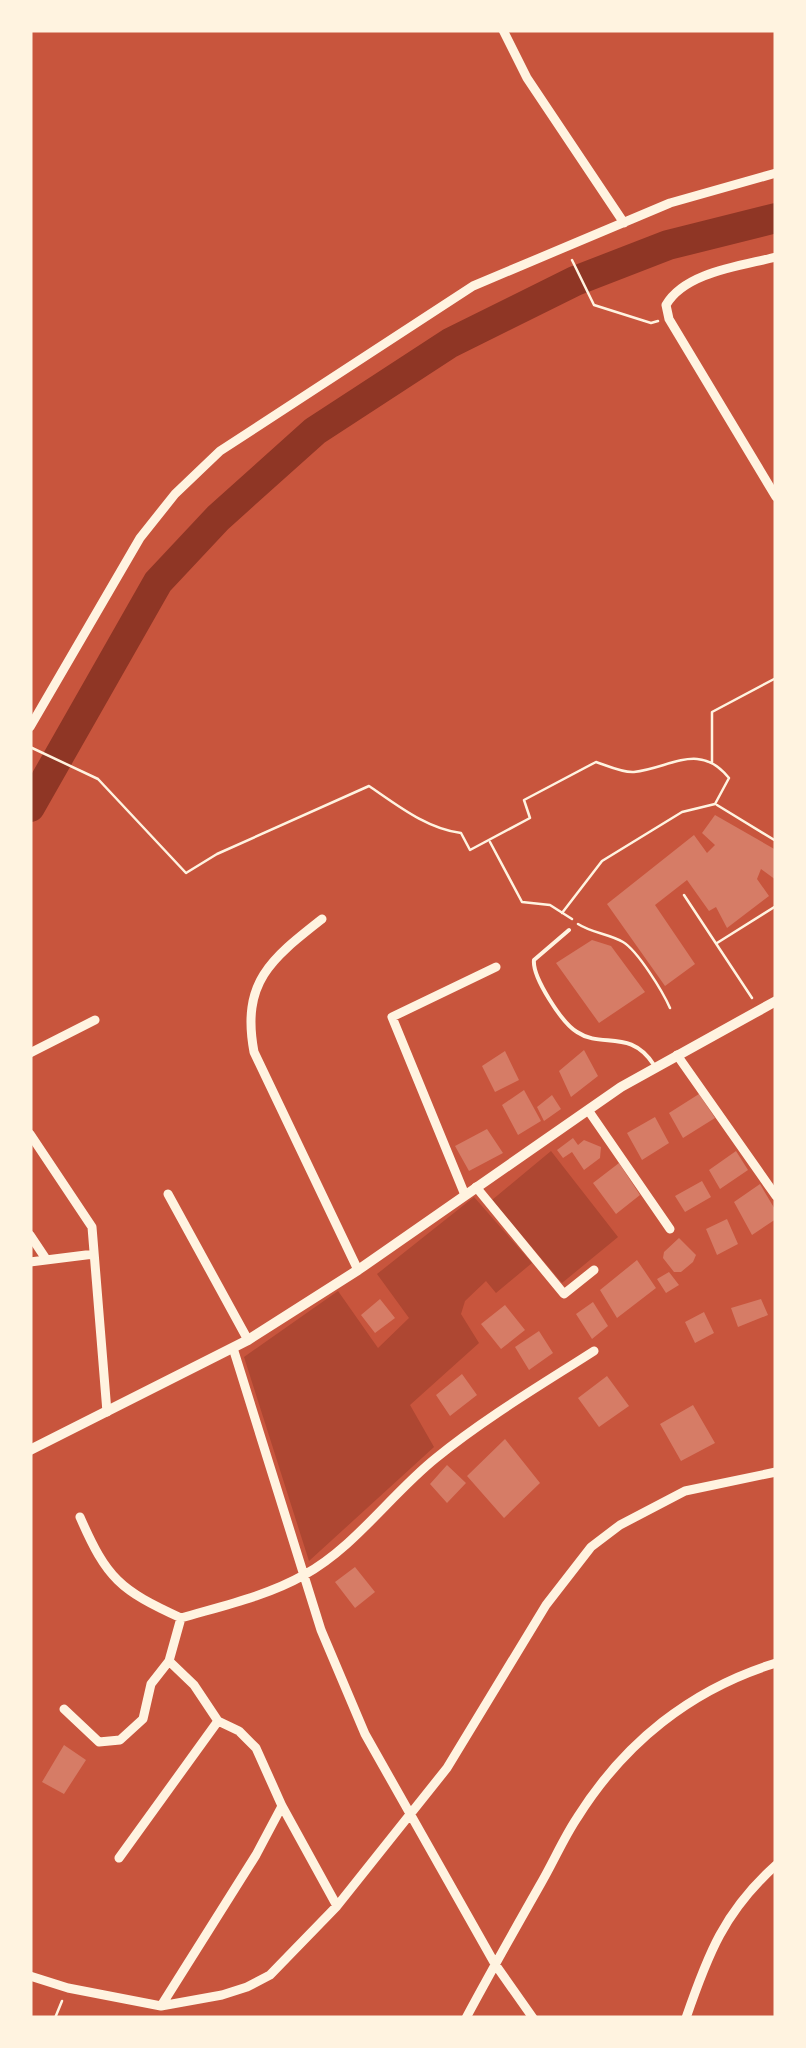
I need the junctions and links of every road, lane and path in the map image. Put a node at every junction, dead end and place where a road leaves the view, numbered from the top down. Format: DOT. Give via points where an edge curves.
graph roads {
  1 [pos="502,30"];
  2 [pos="776,174"];
  3 [pos="624,223"];
  4 [pos="566,247"];
  5 [pos="776,257"];
  6 [pos="669,319"];
  7 [pos="776,498"];
  8 [pos="776,678"];
  9 [pos="30,727"];
  10 [pos="30,747"];
  11 [pos="712,763"];
  12 [pos="715,804"];
  13 [pos="490,840"];
  14 [pos="776,841"];
  15 [pos="684,896"];
  16 [pos="776,906"];
  17 [pos="562,913"];
  18 [pos="322,918"];
  19 [pos="569,930"];
  20 [pos="716,944"];
  21 [pos="496,966"];
  22 [pos="776,1002"];
  23 [pos="670,1008"];
  24 [pos="760,1010"];
  25 [pos="95,1020"];
  26 [pos="30,1053"];
  27 [pos="677,1056"];
  28 [pos="656,1067"];
  29 [pos="588,1110"];
  30 [pos="30,1134"];
  31 [pos="476,1187"];
  32 [pos="168,1194"];
  33 [pos="465,1195"];
  34 [pos="776,1196"];
  35 [pos="670,1228"];
  36 [pos="30,1236"];
  37 [pos="94,1254"];
  38 [pos="46,1259"];
  39 [pos="30,1262"];
  40 [pos="358,1270"];
  41 [pos="594,1270"];
  42 [pos="248,1340"];
  43 [pos="234,1348"];
  44 [pos="594,1350"];
  45 [pos="107,1412"];
  46 [pos="30,1450"];
  47 [pos="776,1472"];
  48 [pos="80,1517"];
  49 [pos="304,1576"];
  50 [pos="181,1618"];
  51 [pos="169,1661"];
  52 [pos="776,1663"];
  53 [pos="64,1709"];
  54 [pos="218,1721"];
  55 [pos="282,1806"];
  56 [pos="411,1816"];
  57 [pos="119,1858"];
  58 [pos="776,1865"];
  59 [pos="338,1906"];
  60 [pos="495,1964"];
  61 [pos="30,1976"];
  62 [pos="68,1988"];
  63 [pos="160,2006"];
  64 [pos="55,2018"];
  65 [pos="466,2018"];
  66 [pos="533,2018"];
  67 [pos="686,2018"];
  1 -- 3 [label="street"];
  2 -- 3 [label="street"];
  3 -- 4 [label="street"];
  4 -- 6 [label="path" via="594,305 651,323"];
  4 -- 9 [label="street" via="473,286 220,451 140,538"];
  5 -- 6 [label="street" via="682,286 666,305"];
  6 -- 7 [label="street"];
  8 -- 11 [label="path" via="712,712"];
  10 -- 13 [label="path" via="98,779 186,874 369,786 404,810 461,833 470,850"];
  11 -- 12 [label="path" via="729,778"];
  11 -- 13 [label="path" via="690,757 631,773 596,762 524,800 530,818"];
  12 -- 14 [label="path"];
  12 -- 17 [label="path" via="682,812 602,861"];
  13 -- 17 [label="path" via="522,902"];
  15 -- 20 [label="path"];
  16 -- 20 [label="path"];
  17 -- 23 [label="path" via="625,943"];
  18 -- 40 [label="street" via="265,972 248,1022 254,1052"];
  19 -- 28 [label="lane" via="534,960 537,980 575,1031 638,1048"];
  20 -- 24 [label="path"];
  21 -- 33 [label="street" via="392,1018"];
  22 -- 24 [label="street"];
  24 -- 27 [label="street"];
  25 -- 26 [label="street"];
  27 -- 28 [label="street"];
  27 -- 34 [label="street"];
  28 -- 29 [label="street"];
  29 -- 31 [label="street"];
  29 -- 35 [label="street"];
  30 -- 37 [label="street" via="92,1227"];
  31 -- 33 [label="street"];
  31 -- 41 [label="street" via="564,1294"];
  32 -- 42 [label="street"];
  33 -- 40 [label="street"];
  36 -- 38 [label="street"];
  37 -- 38 [label="street"];
  37 -- 45 [label="street"];
  38 -- 39 [label="street"];
  40 -- 42 [label="street"];
  42 -- 43 [label="street"];
  43 -- 45 [label="street"];
  43 -- 49 [label="street"];
  44 -- 49 [label="street" via="434,1459"];
  45 -- 46 [label="street"];
  47 -- 56 [label="street" via="685,1491 591,1547 546,1605"];
  48 -- 50 [label="street" via="113,1579"];
  49 -- 50 [label="street"];
  49 -- 56 [label="street" via="364,1734"];
  50 -- 51 [label="street"];
  51 -- 53 [label="street" via="151,1684 143,1719 120,1740 100,1742"];
  51 -- 54 [label="street"];
  52 -- 60 [label="street" via="704,1692 630,1749 576,1819"];
  54 -- 55 [label="street" via="256,1748"];
  54 -- 57 [label="street"];
  55 -- 59 [label="street"];
  55 -- 63 [label="street"];
  56 -- 59 [label="street"];
  56 -- 60 [label="street"];
  58 -- 67 [label="street" via="730,1914"];
  59 -- 63 [label="street" via="288,1959 248,1988"];
  60 -- 65 [label="street"];
  60 -- 66 [label="street"];
  61 -- 62 [label="street"];
  62 -- 63 [label="street"];
  62 -- 64 [label="path"];
}
